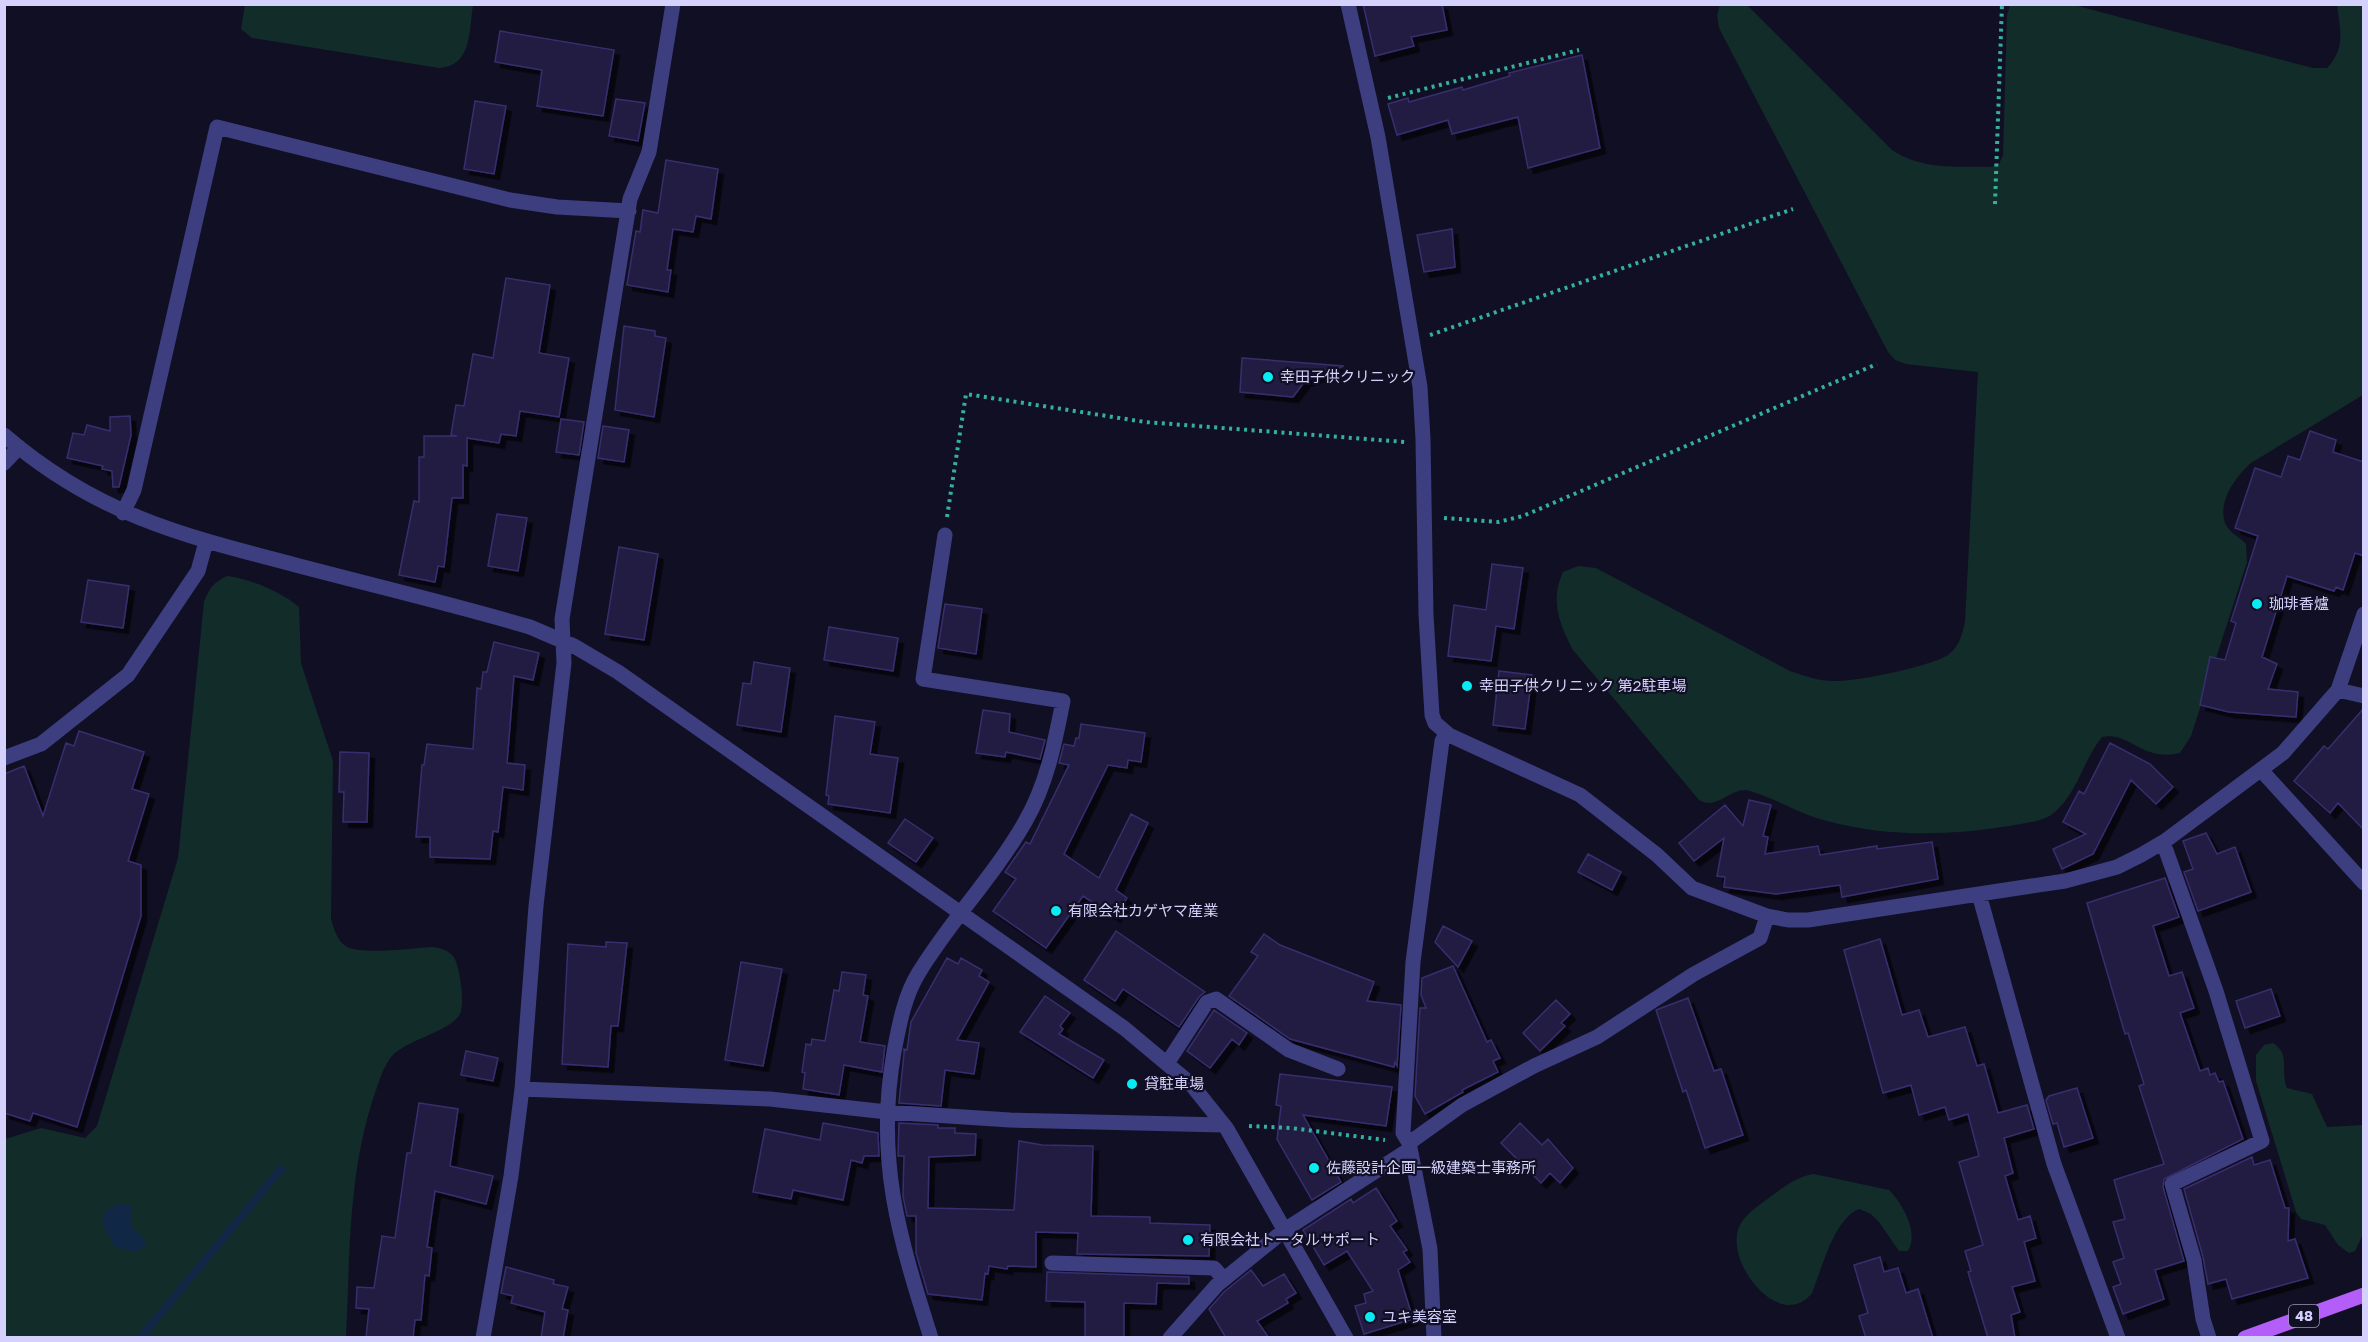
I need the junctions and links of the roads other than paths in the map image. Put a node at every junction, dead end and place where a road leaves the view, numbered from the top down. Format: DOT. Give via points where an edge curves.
graph roads {
  1 [pos="673,4"];
  2 [pos="1348,4"];
  3 [pos="628,211"];
  4 [pos="4,435"];
  5 [pos="19,447"];
  6 [pos="4,463"];
  7 [pos="123,513"];
  8 [pos="945,535"];
  9 [pos="206,542"];
  10 [pos="2364,614"];
  11 [pos="563,641"];
  12 [pos="2338,690"];
  13 [pos="2364,696"];
  14 [pos="1447,733"];
  15 [pos="4,758"];
  16 [pos="2261,770"];
  17 [pos="2163,842"];
  18 [pos="2364,883"];
  19 [pos="1979,894"];
  20 [pos="962,914"];
  21 [pos="1767,916"];
  22 [pos="1168,1062"];
  23 [pos="1338,1069"];
  24 [pos="522,1089"];
  25 [pos="887,1112"];
  26 [pos="1224,1125"];
  27 [pos="1409,1146"];
  28 [pos="1286,1229"];
  29 [pos="1052,1263"];
  30 [pos="1224,1279"];
  31 [pos="2363,1296"];
  32 [pos="483,1338"];
  33 [pos="931,1338"];
  34 [pos="1170,1338"];
  35 [pos="1346,1338"];
  36 [pos="1434,1338"];
  37 [pos="2118,1338"];
  38 [pos="2210,1338"];
  39 [pos="2245,1338"];
  1 -- 3 [label="street" via="649,152"];
  2 -- 14 [label="street" via="1371,102 1423,414 1431,715"];
  3 -- 7 [label="street" via="522,202 217,126 134,490"];
  3 -- 11 [label="street" via="562,619"];
  4 -- 5 [label="street"];
  5 -- 6 [label="street"];
  5 -- 7 [label="street" via="80,491"];
  7 -- 9 [label="street"];
  8 -- 20 [label="street" via="923,679 1063,700 1052,759 1032,809"];
  9 -- 11 [label="street" via="507,621"];
  9 -- 15 [label="street" via="198,571 128,675 41,744"];
  10 -- 12 [label="street"];
  11 -- 20 [label="street" via="618,672"];
  11 -- 24 [label="street" via="564,663 536,906"];
  12 -- 13 [label="street"];
  12 -- 16 [label="street" via="2283,753"];
  14 -- 21 [label="street" via="1580,795 1657,855 1692,888"];
  14 -- 27 [label="street" via="1442,741 1413,962 1403,1133"];
  16 -- 17 [label="street"];
  16 -- 18 [label="street"];
  17 -- 19 [label="street" via="2117,867 2091,875"];
  17 -- 38 [label="street" via="2216,991 2262,1141 2172,1184 2194,1260 2203,1319"];
  19 -- 21 [label="street" via="1809,920"];
  19 -- 37 [label="street" via="2054,1164"];
  20 -- 22 [label="street"];
  20 -- 25 [label="street" via="910,989 897,1038"];
  21 -- 27 [label="street" via="1760,938 1694,974 1597,1037 1462,1105"];
  22 -- 23 [label="street" via="1208,1002 1216,999 1289,1050"];
  22 -- 26 [label="street"];
  24 -- 25 [label="street" via="761,1098"];
  24 -- 32 [label="street"];
  25 -- 26 [label="street" via="1010,1120"];
  25 -- 33 [label="street" via="889,1179 895,1214"];
  26 -- 28 [label="street"];
  27 -- 28 [label="street"];
  27 -- 36 [label="street" via="1430,1249"];
  28 -- 30 [label="street"];
  28 -- 35 [label="street"];
  29 -- 30 [label="street" via="1214,1268"];
  30 -- 34 [label="street"];
  31 -- 39 [label="main road, 48"];
}
